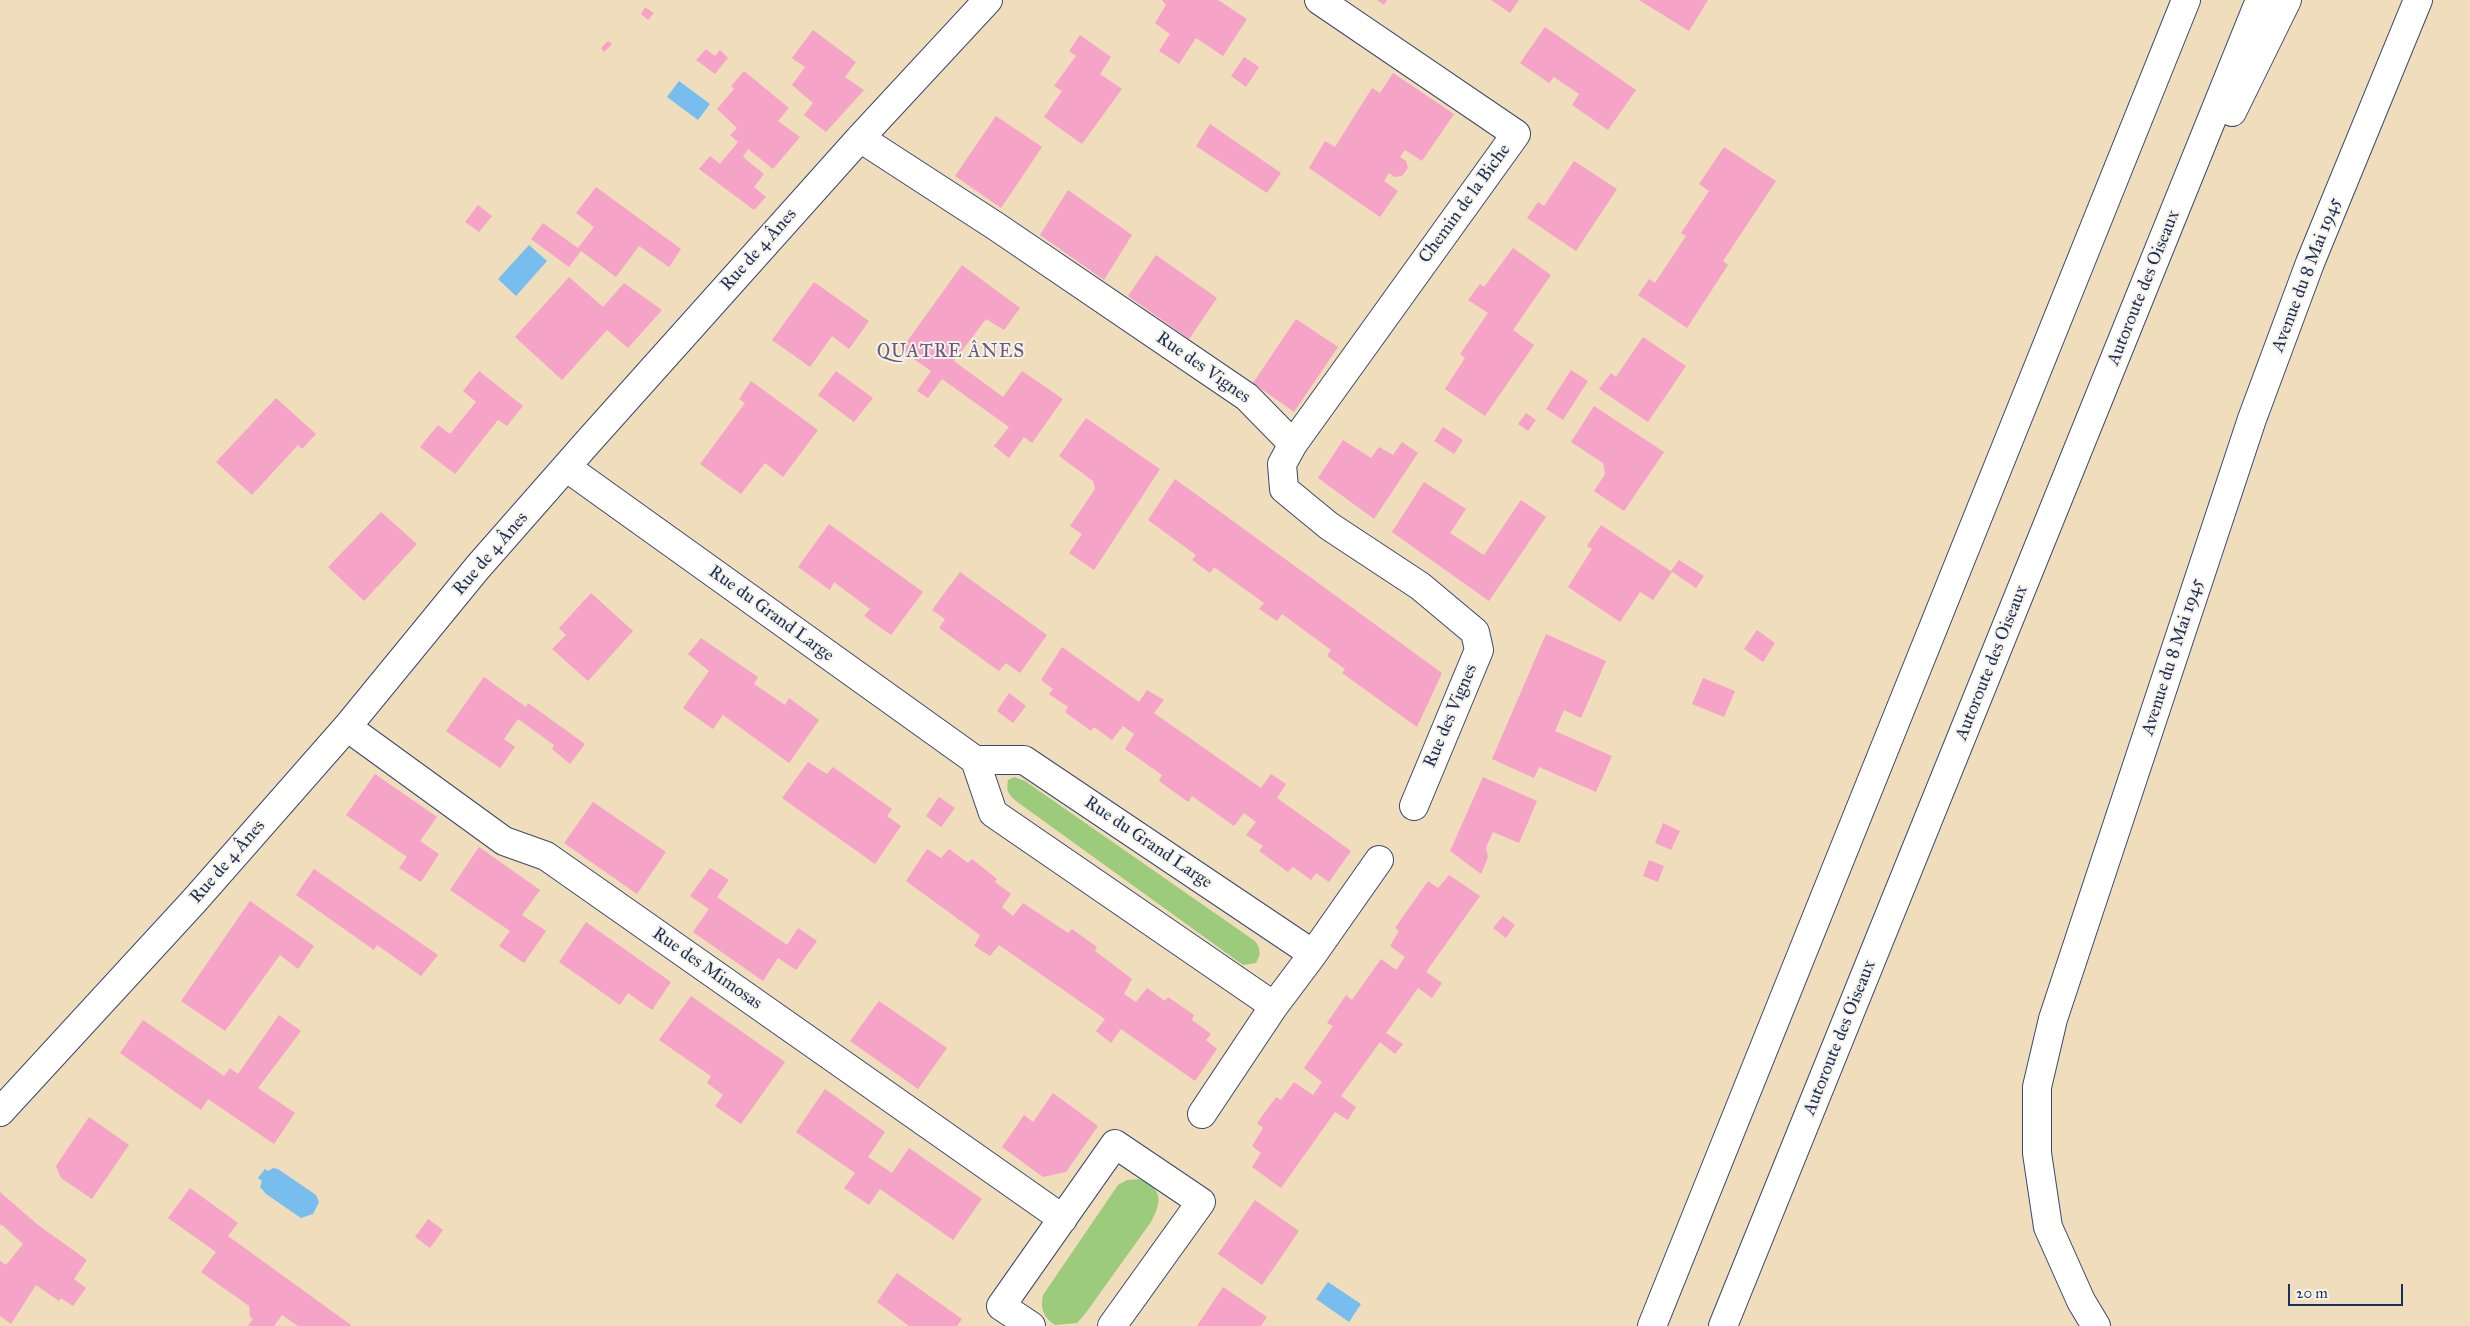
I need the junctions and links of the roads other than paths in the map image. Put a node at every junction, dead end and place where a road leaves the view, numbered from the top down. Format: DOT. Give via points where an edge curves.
graph roads {
  1 [pos="988,0"];
  2 [pos="1319,0"];
  3 [pos="2185,0"];
  4 [pos="2260,0"];
  5 [pos="2287,0"];
  6 [pos="2418,0"];
  7 [pos="860,138"];
  8 [pos="2133,316"];
  9 [pos="1293,444"];
  10 [pos="566,467"];
  11 [pos="347,727"];
  12 [pos="975,760"];
  13 [pos="1414,806"];
  14 [pos="1379,860"];
  15 [pos="1313,954"];
  16 [pos="1274,1006"];
  17 [pos="0,1112"];
  18 [pos="1202,1114"];
  19 [pos="1063,1220"];
  20 [pos="1031,1326"];
  21 [pos="1112,1326"];
  22 [pos="1652,1326"];
  23 [pos="1723,1326"];
  24 [pos="2096,1326"];
  1 -- 7 [label="main road, Rue de 4 Ânes"];
  2 -- 9 [label="main road, Chemin de la Biche" via="1516,134"];
  3 -- 22 [label="main road"];
  4 -- 8 [label="main road, Autoroute des Oiseaux"];
  5 -- 8 [label="main road"];
  6 -- 24 [label="main road, Avenue du 8 Mai 1945" via="2310,263 2252,419 2053,1019 2037,1087 2037,1153 2048,1227 2080,1301"];
  7 -- 9 [label="main road, Rue des Vignes" via="1247,397"];
  7 -- 10 [label="main road, Rue de 4 Ânes"];
  8 -- 23 [label="main road, Autoroute des Oiseaux"];
  9 -- 13 [label="main road, Rue des Vignes" via="1282,464 1284,489 1329,526 1420,586 1475,632 1479,650"];
  10 -- 11 [label="main road, Rue de 4 Ânes" via="478,566"];
  10 -- 12 [label="main road, Rue du Grand Large"];
  11 -- 17 [label="main road, Rue de 4 Ânes" via="195,900"];
  11 -- 19 [label="main road, Rue des Mimosas" via="504,841 546,856"];
  12 -- 15 [label="main road, Rue du Grand Large" via="1024,760"];
  12 -- 16 [label="main road" via="993,813"];
  14 -- 15 [label="main road"];
  15 -- 16 [label="main road"];
  16 -- 18 [label="main road"];
  19 -- 20 [label="main road" via="1000,1306"];
  19 -- 21 [label="main road" via="1115,1144 1201,1202"];
}
